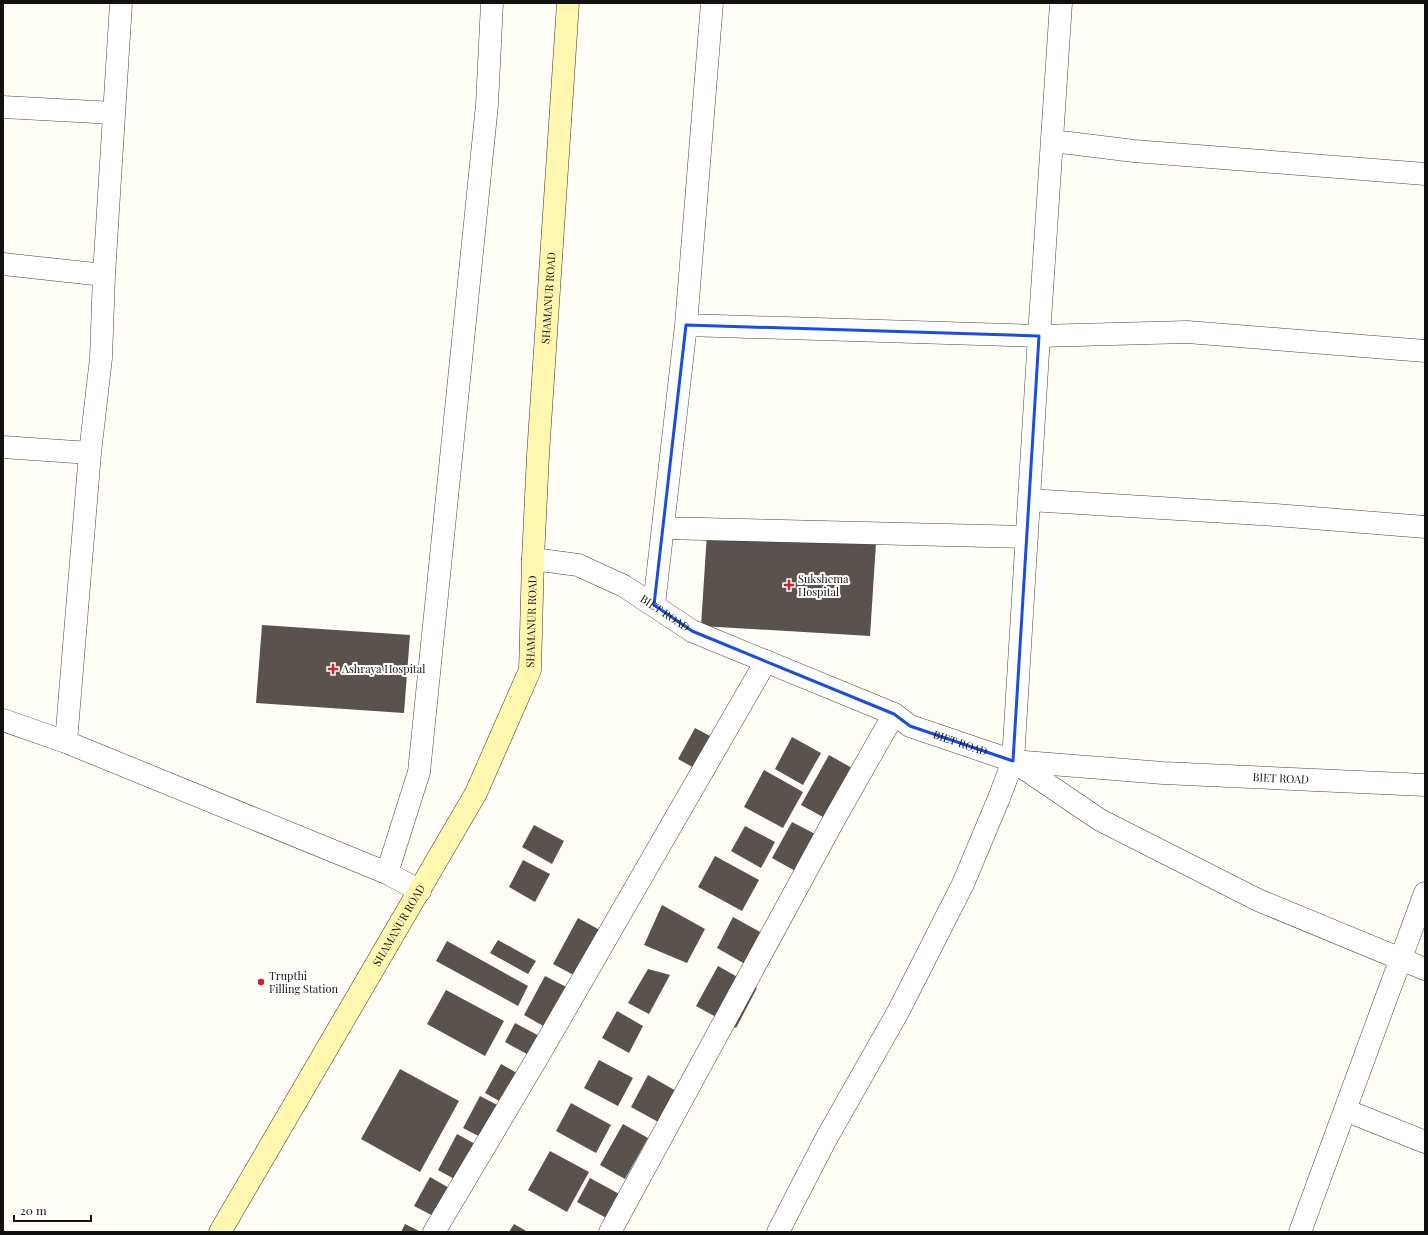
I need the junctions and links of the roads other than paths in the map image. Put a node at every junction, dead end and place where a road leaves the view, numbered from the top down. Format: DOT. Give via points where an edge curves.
graph roads {
  1 [pos="121,3"];
  2 [pos="492,3"];
  3 [pos="568,3"];
  4 [pos="712,3"];
  5 [pos="1061,3"];
  6 [pos="3,107"];
  7 [pos="114,113"];
  8 [pos="1053,142"];
  9 [pos="1425,174"];
  10 [pos="3,264"];
  11 [pos="104,275"];
  12 [pos="686,325"];
  13 [pos="1039,336"];
  14 [pos="1425,351"];
  15 [pos="3,447"];
  16 [pos="90,453"];
  17 [pos="1030,500"];
  18 [pos="1425,527"];
  19 [pos="662,528"];
  20 [pos="1027,537"];
  21 [pos="533,559"];
  22 [pos="654,605"];
  23 [pos="766,661"];
  24 [pos="894,714"];
  25 [pos="3,720"];
  26 [pos="66,742"];
  27 [pos="1013,761"];
  28 [pos="1425,785"];
  29 [pos="386,873"];
  30 [pos="420,891"];
  31 [pos="1425,894"];
  32 [pos="1402,959"];
  33 [pos="1425,969"];
  34 [pos="1345,1110"];
  35 [pos="1425,1142"];
  36 [pos="220,1232"];
  37 [pos="434,1232"];
  38 [pos="610,1232"];
  39 [pos="778,1232"];
  40 [pos="1300,1232"];
  1 -- 7 [label="street"];
  2 -- 29 [label="street" via="487,105 419,772"];
  3 -- 21 [label="main road, SHAMANUR ROAD"];
  4 -- 12 [label="street"];
  5 -- 8 [label="street"];
  6 -- 7 [label="street"];
  7 -- 11 [label="street"];
  8 -- 9 [label="street" via="1134,151"];
  8 -- 13 [label="street"];
  10 -- 11 [label="street"];
  11 -- 16 [label="street" via="102,358"];
  12 -- 13 [label="street"];
  12 -- 19 [label="street"];
  13 -- 14 [label="street" via="1187,332"];
  13 -- 17 [label="street"];
  15 -- 16 [label="street"];
  16 -- 26 [label="street"];
  17 -- 18 [label="street"];
  17 -- 20 [label="street"];
  19 -- 20 [label="street"];
  19 -- 22 [label="street"];
  20 -- 27 [label="street"];
  21 -- 22 [label="street, BIET ROAD" via="578,565 624,586"];
  21 -- 30 [label="main road, SHAMANUR ROAD" via="530,670 476,793"];
  22 -- 23 [label="street, BIET ROAD" via="692,631"];
  23 -- 24 [label="street, BIET ROAD"];
  23 -- 37 [label="street"];
  24 -- 27 [label="street, BIET ROAD" via="910,726"];
  24 -- 38 [label="street"];
  25 -- 26 [label="street"];
  26 -- 29 [label="street"];
  27 -- 28 [label="street, BIET ROAD" via="1163,773"];
  27 -- 32 [label="street" via="1100,820 1258,900"];
  27 -- 39 [label="street" via="963,884 898,1012 826,1139"];
  29 -- 30 [label="street"];
  30 -- 36 [label="main road, SHAMANUR ROAD"];
  31 -- 32 [label="street"];
  32 -- 33 [label="street"];
  32 -- 34 [label="street"];
  34 -- 35 [label="street"];
  34 -- 40 [label="street"];
}
